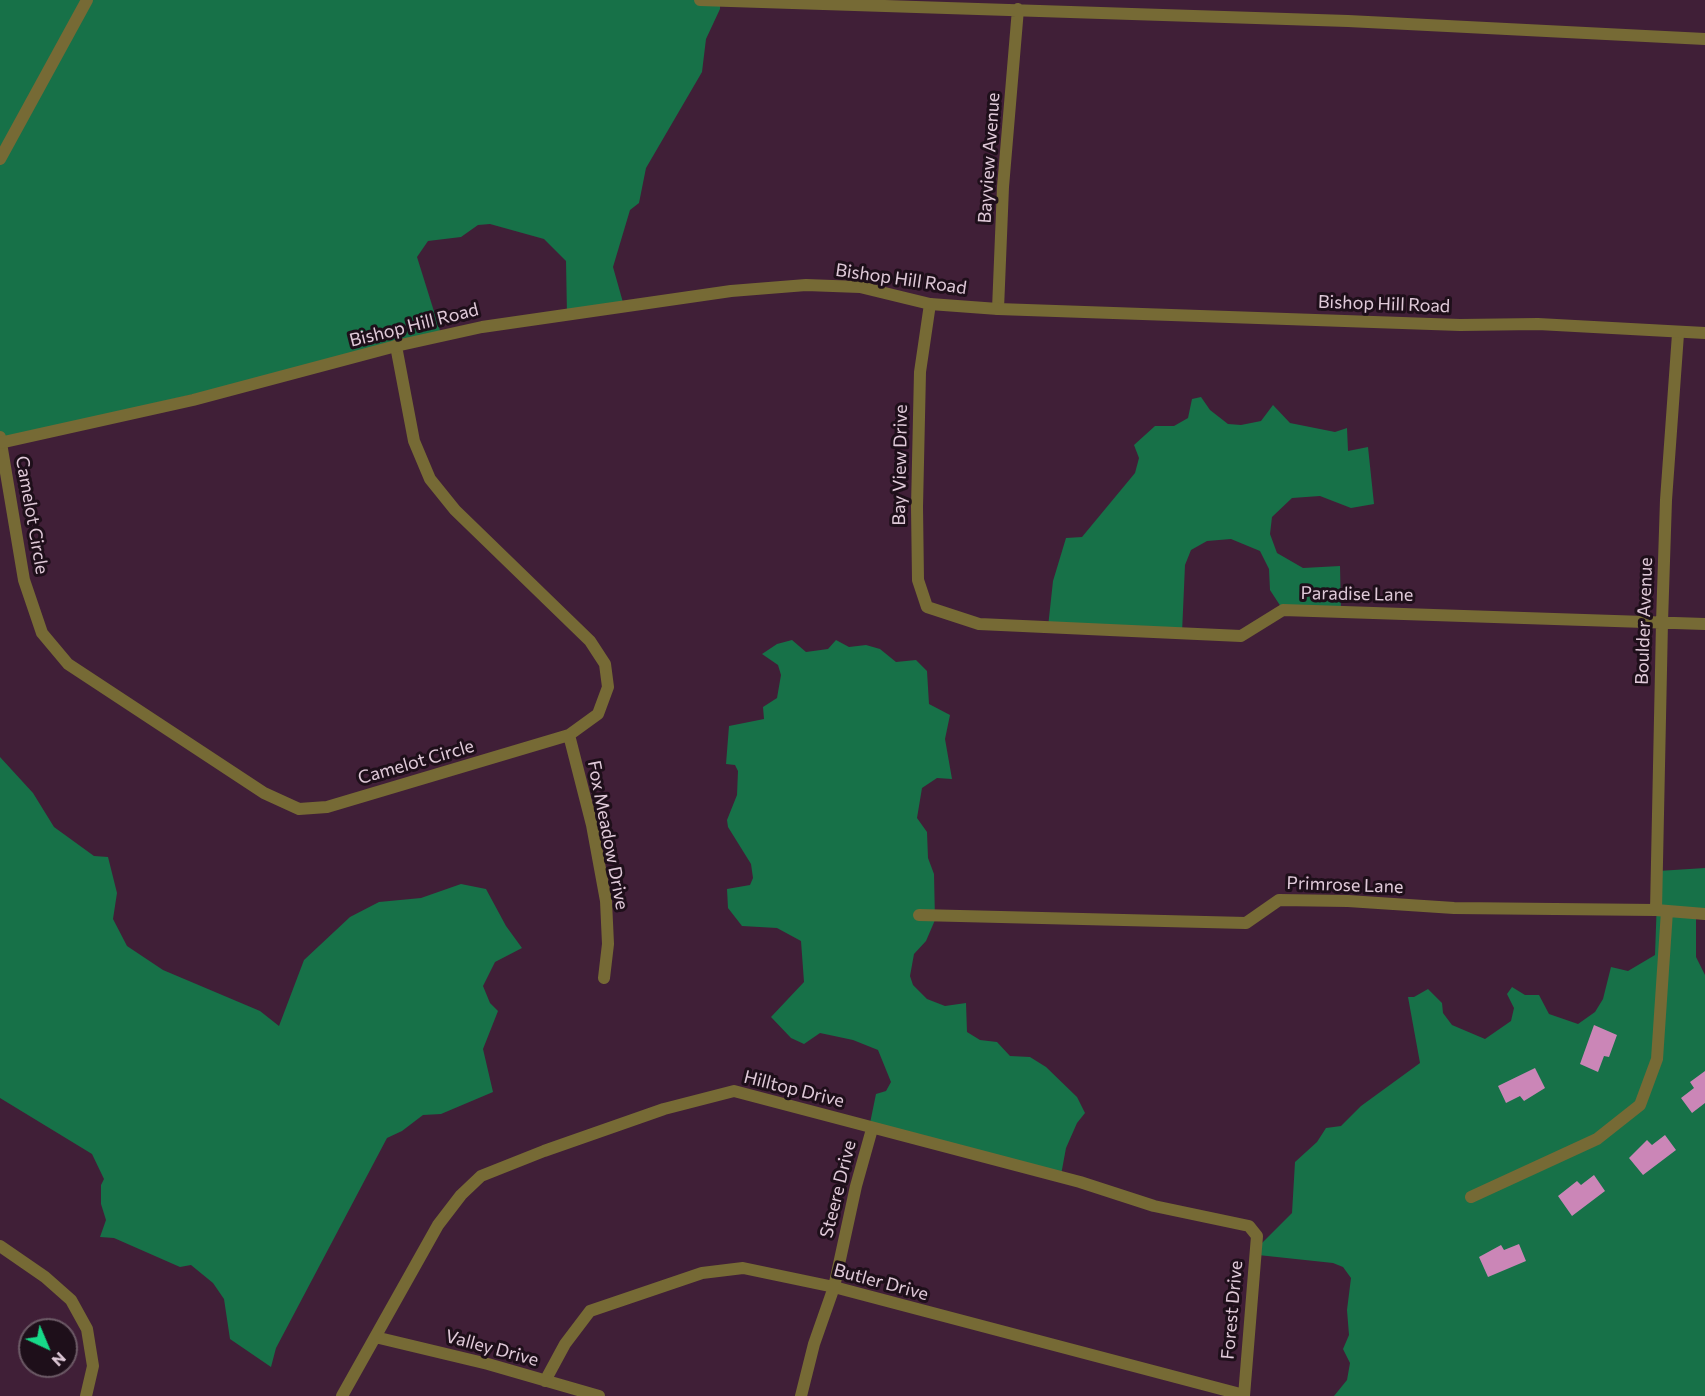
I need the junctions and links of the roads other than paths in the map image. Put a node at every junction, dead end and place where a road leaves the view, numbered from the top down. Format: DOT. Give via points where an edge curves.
graph roads {
  1 [pos="87,0"];
  2 [pos="700,0"];
  3 [pos="1018,9"];
  4 [pos="1705,39"];
  5 [pos="0,159"];
  6 [pos="930,304"];
  7 [pos="998,309"];
  8 [pos="1705,333"];
  9 [pos="1678,334"];
  10 [pos="396,346"];
  11 [pos="0,441"];
  12 [pos="945,613"];
  13 [pos="1662,622"];
  14 [pos="1705,624"];
  15 [pos="569,735"];
  16 [pos="1662,911"];
  17 [pos="1705,914"];
  18 [pos="919,915"];
  19 [pos="604,978"];
  20 [pos="872,1129"];
  21 [pos="1471,1197"];
  22 [pos="1251,1228"];
  23 [pos="0,1246"];
  24 [pos="834,1287"];
  25 [pos="375,1338"];
  26 [pos="545,1381"];
  27 [pos="1244,1395"];
  28 [pos="86,1396"];
  29 [pos="342,1396"];
  30 [pos="599,1396"];
  31 [pos="801,1396"];
  1 -- 5 [label="street"];
  2 -- 3 [label="street"];
  3 -- 4 [label="street"];
  3 -- 7 [label="street, Bayview Avenue" via="1003,187"];
  6 -- 7 [label="street, Bishop Hill Road"];
  6 -- 10 [label="street, Bishop Hill Road" via="860,287 806,285 731,291 535,318"];
  6 -- 12 [label="street, Bay View Drive" via="920,372 918,580 927,607"];
  7 -- 9 [label="street, Bishop Hill Road" via="1460,325 1538,324"];
  8 -- 9 [label="street, Bishop Hill Road"];
  9 -- 13 [label="street, Boulder Avenue"];
  10 -- 11 [label="street, Bishop Hill Road" via="193,400"];
  10 -- 15 [label="street, Camelot Circle" via="414,441 430,478 455,510 590,642 605,664 608,687 598,714"];
  11 -- 15 [label="street, Camelot Circle" via="24,580 42,633 68,664 264,793 299,809 327,807"];
  12 -- 13 [label="street, Paradise Lane" via="979,624 1241,636 1283,610"];
  13 -- 14 [label="street, Paradise Lane"];
  13 -- 16 [label="street, Boulder Avenue"];
  15 -- 19 [label="street, Fox Meadow Drive" via="606,901 608,944"];
  16 -- 17 [label="street, Primrose Lane"];
  16 -- 18 [label="street, Primrose Lane" via="1279,900 1246,923"];
  16 -- 21 [label="street, Boulder Avenue" via="1657,1059 1640,1105 1597,1139"];
  20 -- 22 [label="street, Hilltop Drive" via="1080,1182 1154,1206"];
  20 -- 24 [label="street, Steere Drive"];
  20 -- 25 [label="street, Hilltop Drive" via="734,1090 664,1109 482,1176 438,1225"];
  22 -- 27 [label="street, Forest Drive" via="1257,1236"];
  23 -- 28 [label="street" via="71,1300 87,1329 93,1366"];
  24 -- 26 [label="street, Butler Drive" via="743,1268 702,1273 590,1311 565,1344"];
  24 -- 27 [label="street, Butler Drive"];
  24 -- 31 [label="street, Steere Drive"];
  25 -- 26 [label="street, Valley Drive"];
  25 -- 29 [label="street, Hilltop Drive"];
  26 -- 30 [label="street, Valley Drive"];
}
